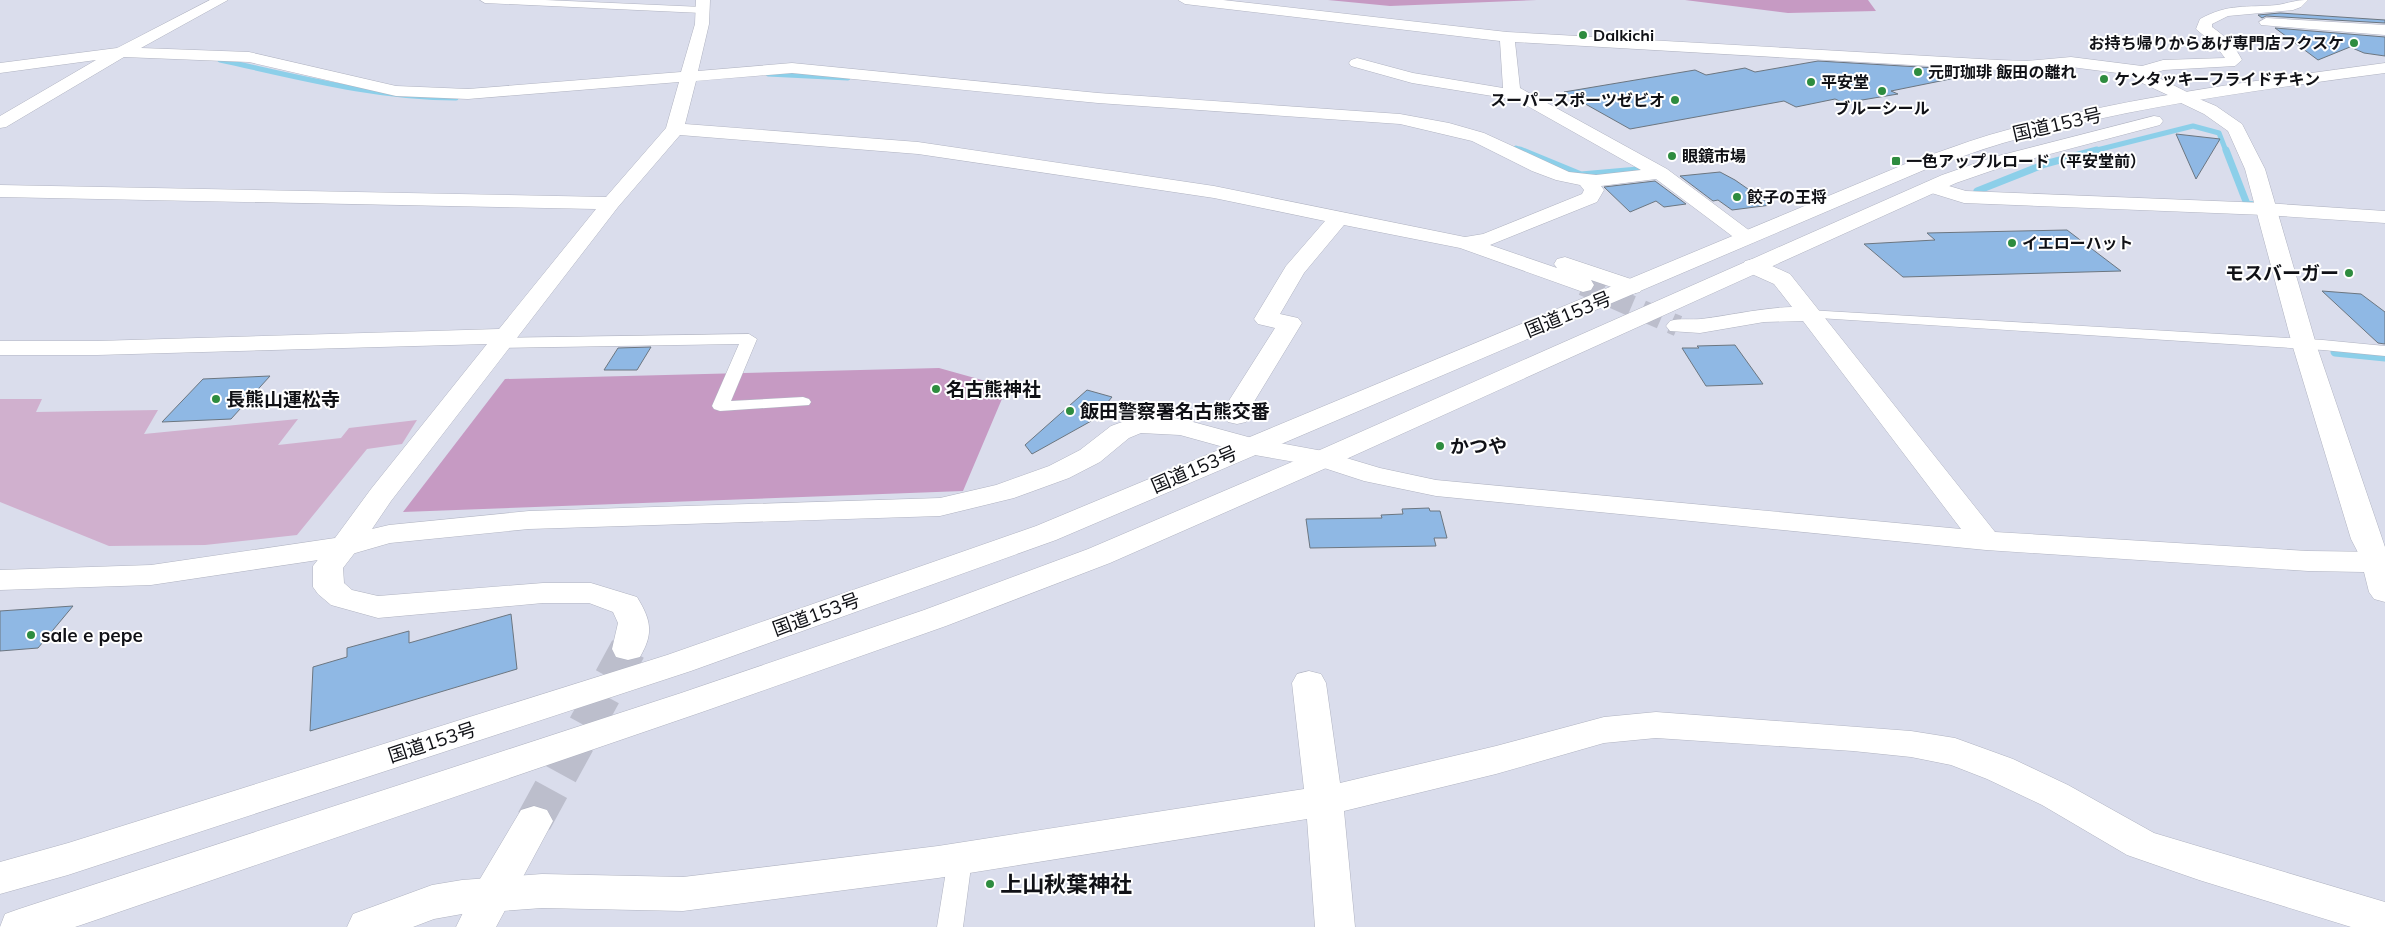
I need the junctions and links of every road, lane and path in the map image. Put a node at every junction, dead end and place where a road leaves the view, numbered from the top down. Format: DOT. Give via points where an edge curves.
graph roads {
  1 [pos="221,0"];
  2 [pos="485,0"];
  3 [pos="1185,0"];
  4 [pos="2302,0"];
  5 [pos="703,5"];
  6 [pos="2385,30"];
  7 [pos="1508,37"];
  8 [pos="2216,37"];
  9 [pos="121,52"];
  10 [pos="1356,63"];
  11 [pos="0,68"];
  12 [pos="2385,68"];
  13 [pos="2142,71"];
  14 [pos="690,75"];
  15 [pos="2385,84"];
  16 [pos="1524,96"];
  17 [pos="2185,98"];
  18 [pos="2210,110"];
  19 [pos="0,123"];
  20 [pos="675,129"];
  21 [pos="1660,173"];
  22 [pos="1586,180"];
  23 [pos="1932,187"];
  24 [pos="0,191"];
  25 [pos="611,203"];
  26 [pos="2265,206"];
  27 [pos="1339,217"];
  28 [pos="2385,217"];
  29 [pos="1747,238"];
  30 [pos="1488,239"];
  31 [pos="1464,243"];
  32 [pos="1753,266"];
  33 [pos="1583,285"];
  34 [pos="1632,287"];
  35 [pos="1808,314"];
  36 [pos="1678,326"];
  37 [pos="503,340"];
  38 [pos="2304,344"];
  39 [pos="0,348"];
  40 [pos="2385,351"];
  41 [pos="803,402"];
  42 [pos="1237,416"];
  43 [pos="1249,446"];
  44 [pos="1323,459"];
  45 [pos="1986,541"];
  46 [pos="345,546"];
  47 [pos="2381,561"];
  48 [pos="0,580"];
  49 [pos="38,580"];
  50 [pos="0,585"];
  51 [pos="2385,592"];
  52 [pos="628,649"];
  53 [pos="1309,683"];
  54 [pos="1324,801"];
  55 [pos="534,821"];
  56 [pos="960,859"];
  57 [pos="0,878"];
  58 [pos="484,912"];
  59 [pos="2385,920"];
  60 [pos="19,927"];
  61 [pos="367,927"];
  62 [pos="950,927"];
  63 [pos="1335,927"];
  1 -- 9 [label="main road"];
  2 -- 5 [label="lane"];
  3 -- 7 [label="main road"];
  4 -- 8 [label="main road" via="2298,5 2286,8 2224,13 2204,22 2204,29"];
  5 -- 14 [label="main road"];
  6 -- 8 [label="main road" via="2226,21 2218,26 2220,35"];
  7 -- 13 [label="main road" via="1998,65 2071,62"];
  7 -- 16 [label="main road" via="1512,90"];
  8 -- 13 [label="main road" via="2234,60 2217,64 2163,65"];
  9 -- 11 [label="main road"];
  9 -- 14 [label="main road" via="248,58 396,91 468,94"];
  9 -- 19 [label="main road"];
  10 -- 16 [label="main road" via="1412,78"];
  12 -- 17 [label="main road, 国道153号"];
  13 -- 17 [label="main road" via="2146,78"];
  14 -- 20 [label="main road"];
  14 -- 22 [label="main road" via="792,68 1098,98 1400,119 1477,137 1557,175"];
  15 -- 18 [label="main road, 国道153号"];
  16 -- 21 [label="main road"];
  17 -- 18 [label="main road"];
  17 -- 29 [label="main road, 国道153号" via="2102,113 2006,136 1917,166"];
  18 -- 23 [label="main road, 国道153号" via="2046,148"];
  18 -- 26 [label="main road" via="2236,128 2255,169"];
  20 -- 25 [label="main road"];
  20 -- 27 [label="main road" via="918,148 1214,192"];
  21 -- 22 [label="main road"];
  21 -- 29 [label="main road"];
  22 -- 30 [label="main road" via="1594,190 1590,198"];
  23 -- 26 [label="main road" via="1964,197"];
  23 -- 32 [label="main road, 国道153号"];
  24 -- 25 [label="main road"];
  25 -- 37 [label="main road"];
  26 -- 28 [label="main road"];
  26 -- 38 [label="main road"];
  27 -- 31 [label="main road"];
  27 -- 42 [label="main road" via="1294,271 1266,319 1290,324 1236,410"];
  29 -- 34 [label="main road, 国道153号"];
  30 -- 31 [label="main road"];
  30 -- 34 [label="main road"];
  31 -- 33 [label="main road"];
  32 -- 35 [label="main road" via="1782,279"];
  32 -- 44 [label="main road, 国道153号"];
  34 -- 43 [label="main road, 国道153号"];
  35 -- 36 [label="main road" via="1764,315 1700,326"];
  35 -- 38 [label="lane"];
  35 -- 45 [label="main road"];
  37 -- 39 [label="main road"];
  37 -- 41 [label="lane" via="749,339 720,406"];
  37 -- 46 [label="main road"];
  38 -- 40 [label="lane"];
  38 -- 47 [label="main road" via="2366,539"];
  43 -- 44 [label="main road"];
  43 -- 46 [label="main road" via="1182,427 1136,425 1059,472 1004,492 940,507 529,520 389,534"];
  43 -- 57 [label="main road, 国道153号" via="1046,533 679,663"];
  44 -- 45 [label="main road" via="1374,475 1436,488"];
  44 -- 60 [label="main road, 国道153号" via="1100,556 935,618"];
  45 -- 47 [label="main road" via="2308,561"];
  46 -- 49 [label="main road" via="151,575"];
  46 -- 52 [label="main road" via="328,566 329,588 342,598 378,606 542,593 591,593 626,605 634,623"];
  47 -- 51 [label="main road"];
  48 -- 49 [label="main road"];
  49 -- 50 [label="main road"];
  53 -- 54 [label="main road"];
  54 -- 56 [label="main road"];
  54 -- 59 [label="main road" via="1496,760 1604,730 1656,725 1911,744 1955,752 2000,769 2055,795 2141,844"];
  54 -- 63 [label="main road"];
  55 -- 58 [label="main road"];
  56 -- 58 [label="main road" via="683,894 542,891"];
  56 -- 62 [label="lane"];
  58 -- 61 [label="main road" via="462,897 432,902"];
}
